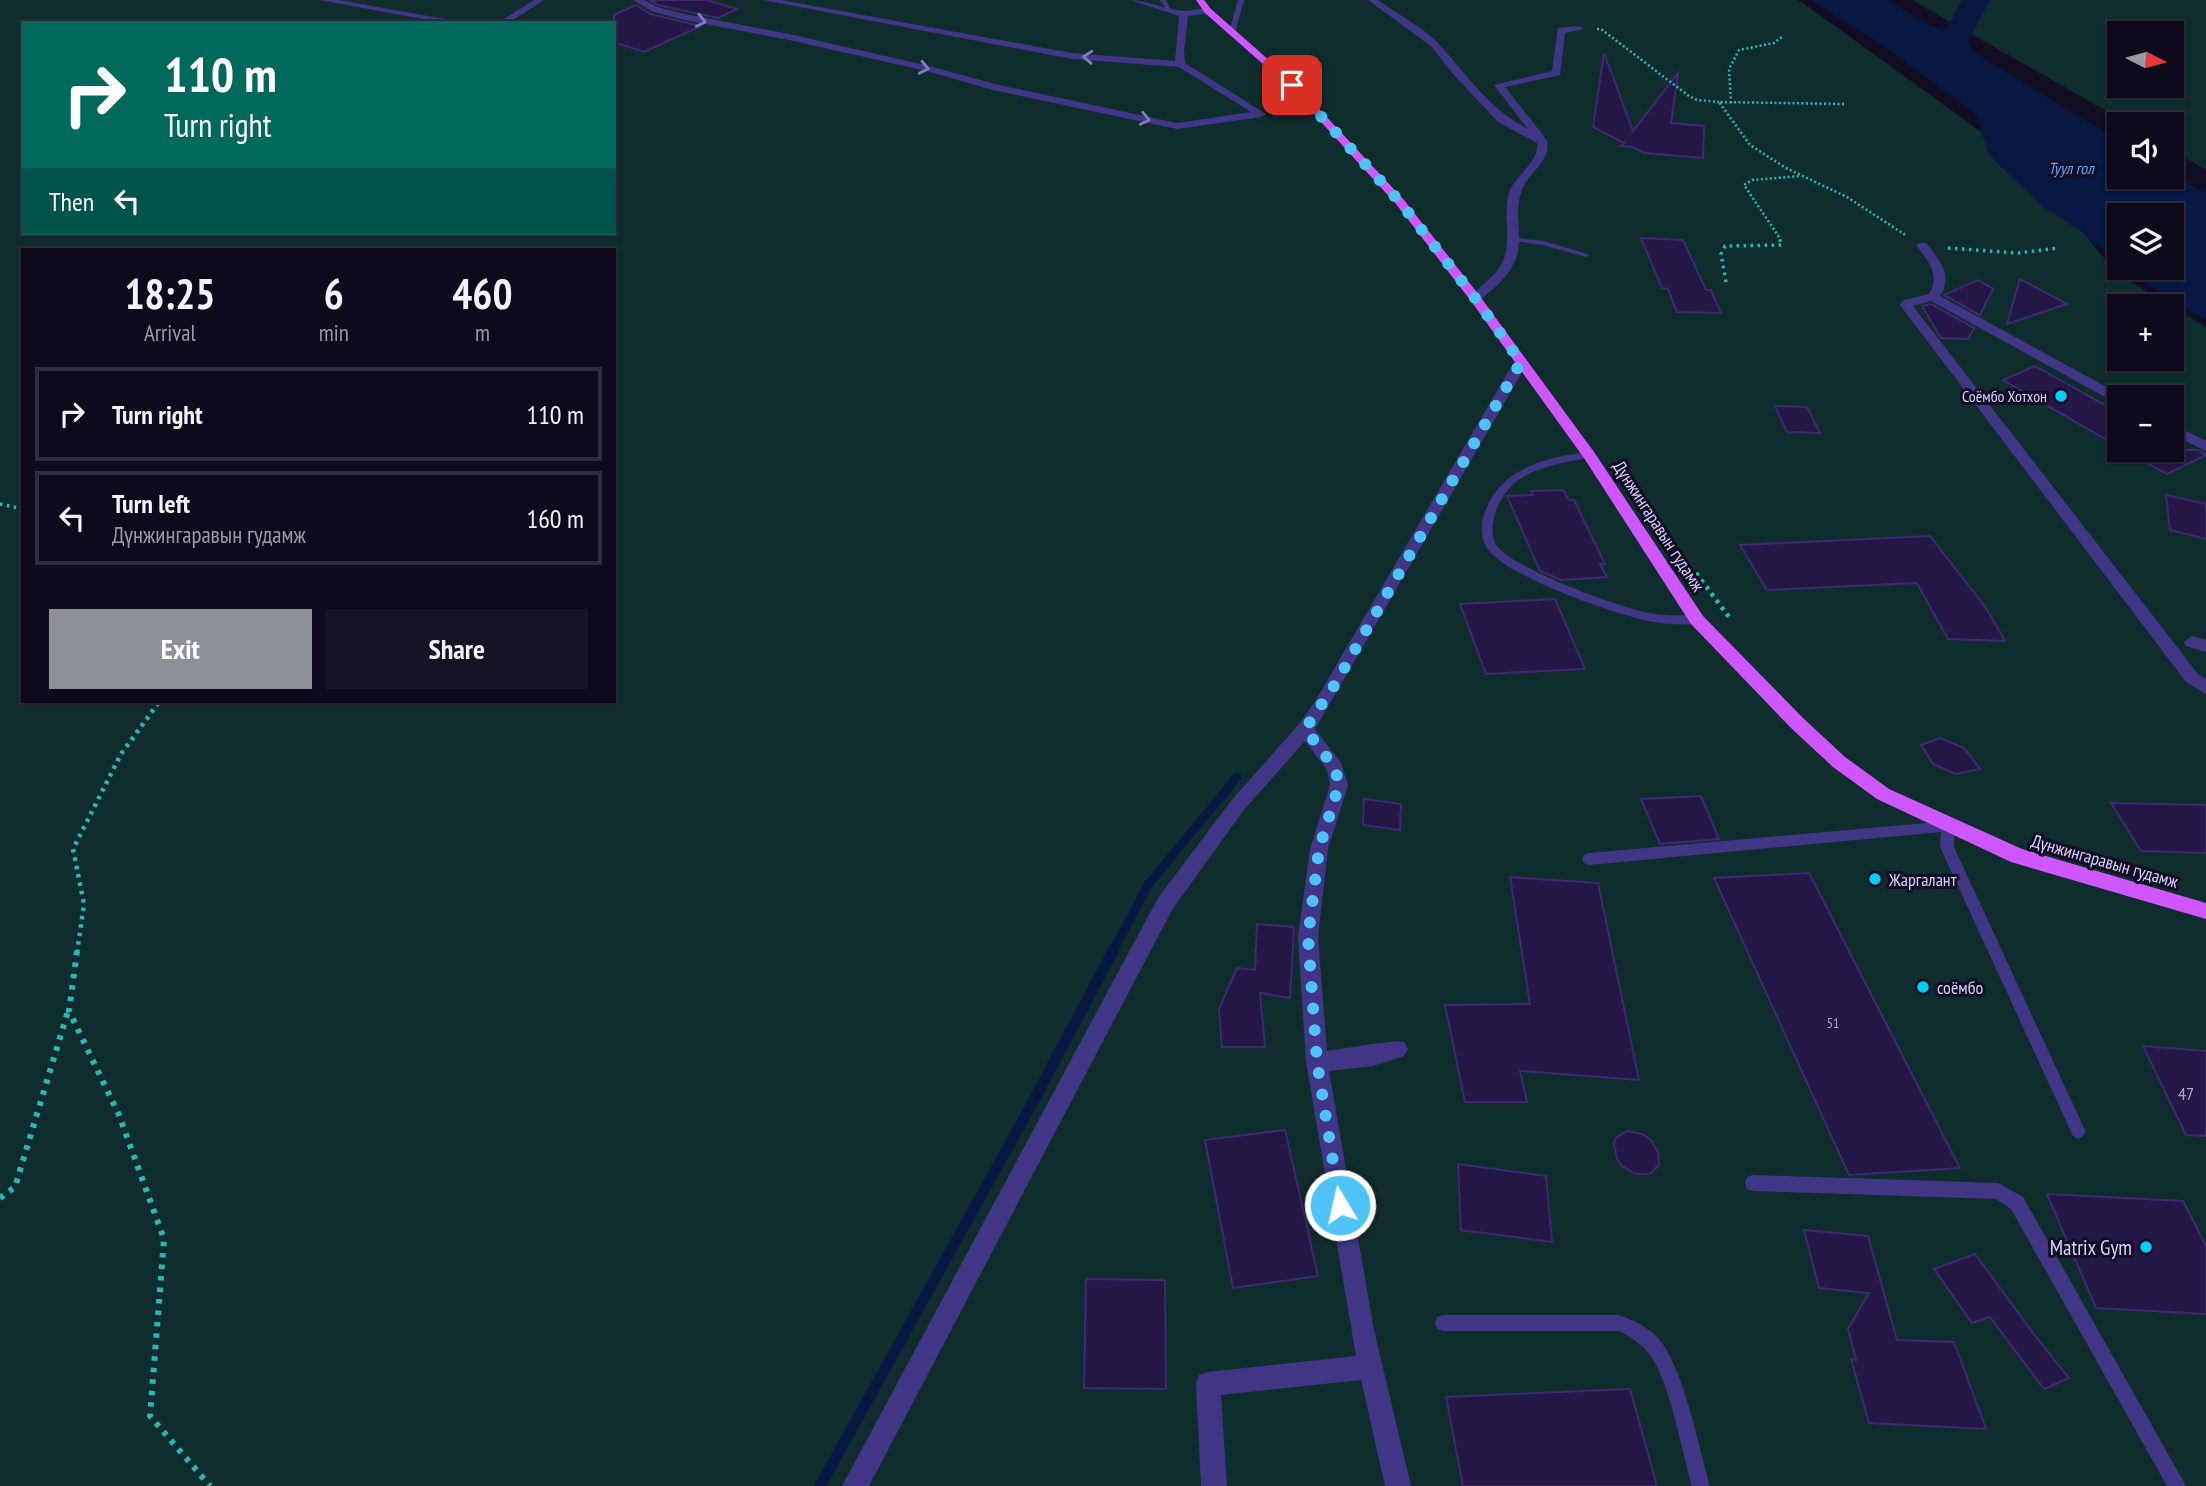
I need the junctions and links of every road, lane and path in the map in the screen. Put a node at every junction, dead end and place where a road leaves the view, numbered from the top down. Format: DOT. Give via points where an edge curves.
graph roads {
  1 [pos="323,0"];
  2 [pos="540,0"];
  3 [pos="637,0"];
  4 [pos="767,0"];
  5 [pos="1135,0"];
  6 [pos="1241,0"];
  7 [pos="1372,0"];
  8 [pos="1165,4"];
  9 [pos="1204,6"];
  10 [pos="1183,14"];
  11 [pos="451,21"];
  12 [pos="504,21"];
  13 [pos="1579,29"];
  14 [pos="1232,33"];
  15 [pos="1783,36"];
  16 [pos="1181,64"];
  17 [pos="1719,102"];
  18 [pos="1731,103"];
  19 [pos="1844,104"];
  20 [pos="1542,141"];
  21 [pos="1801,175"];
  22 [pos="1513,239"];
  23 [pos="1922,246"];
  24 [pos="2059,248"];
  25 [pos="1586,255"];
  26 [pos="1726,282"];
  27 [pos="1933,297"];
  28 [pos="1475,298"];
  29 [pos="1521,362"];
  30 [pos="2107,392"];
  31 [pos="2184,435"];
  32 [pos="2206,447"];
  33 [pos="1589,455"];
  34 [pos="0,504"];
  35 [pos="21,509"];
  36 [pos="1690,565"];
  37 [pos="1697,620"];
  38 [pos="1731,620"];
  39 [pos="2206,688"];
  40 [pos="158,703"];
  41 [pos="1305,729"];
  42 [pos="1948,827"];
  43 [pos="1589,859"];
  44 [pos="2206,911"];
  45 [pos="69,1010"];
  46 [pos="1397,1049"];
  47 [pos="1317,1062"];
  48 [pos="2078,1131"];
  49 [pos="1753,1183"];
  50 [pos="0,1198"];
  51 [pos="1443,1324"];
  52 [pos="1371,1367"];
  53 [pos="210,1486"];
  54 [pos="855,1486"];
  55 [pos="1214,1486"];
  56 [pos="1398,1486"];
  57 [pos="1702,1486"];
  58 [pos="2177,1486"];
  1 -- 11 [label="street"];
  2 -- 12 [label="street"];
  3 -- 16 [label="street, one-way" via="685,17 1177,126 1261,114"];
  16 -- 4 [label="street, one-way" via="1072,56"];
  5 -- 8 [label="street"];
  6 -- 14 [label="lane"];
  7 -- 20 [label="street" via="1434,44 1502,120"];
  8 -- 10 [label="street"];
  9 -- 10 [label="street"];
  9 -- 14 [label="main road, Дүнжингаравын гудамж"];
  10 -- 16 [label="street"];
  13 -- 17 [label="path" via="1601,29 1689,96"];
  13 -- 20 [label="street" via="1561,30 1557,73 1499,85"];
  14 -- 28 [label="main road, Дүнжингаравын гудамж" via="1292,85 1391,192"];
  15 -- 18 [label="path" via="1774,43 1739,50 1729,69"];
  17 -- 18 [label="path"];
  17 -- 21 [label="path" via="1749,145"];
  18 -- 19 [label="path"];
  20 -- 22 [label="street" via="1542,156 1514,192"];
  21 -- 23 [label="path" via="1847,197"];
  21 -- 26 [label="path" via="1752,180 1744,185 1782,245 1724,246"];
  22 -- 25 [label="lane"];
  22 -- 28 [label="street" via="1503,272"];
  23 -- 24 [label="path" via="2018,253"];
  23 -- 27 [label="street" via="1942,278"];
  27 -- 30 [label="street"];
  27 -- 39 [label="street" via="1906,305 2192,678"];
  28 -- 29 [label="main road, Дүнжингаравын гудамж"];
  29 -- 33 [label="main road, Дүнжингаравын гудамж"];
  29 -- 41 [label="street"];
  31 -- 32 [label="street"];
  33 -- 37 [label="main road, Дүнжингаравын гудамж"];
  33 -- 37 [label="lane" via="1558,458 1524,470 1502,489 1487,514 1493,551 1528,575 1598,601 1648,617"];
  34 -- 35 [label="path"];
  36 -- 38 [label="path"];
  37 -- 42 [label="main road, Дүнжингаравын гудамж" via="1839,762 1883,794"];
  40 -- 45 [label="path" via="121,754 74,849 84,905"];
  41 -- 47 [label="street" via="1335,768 1339,785 1319,849 1310,906"];
  41 -- 54 [label="street" via="1237,806 1165,904"];
  42 -- 43 [label="lane"];
  42 -- 44 [label="main road, Дүнжингаравын гудамж" via="2018,856"];
  42 -- 48 [label="lane" via="1947,847"];
  45 -- 50 [label="path" via="15,1187"];
  45 -- 53 [label="path" via="119,1115 164,1239 150,1416"];
  46 -- 47 [label="street"];
  47 -- 52 [label="street"];
  49 -- 58 [label="lane" via="1998,1191 2017,1203"];
  51 -- 57 [label="lane" via="1619,1323 1631,1327 1662,1360"];
  52 -- 55 [label="street" via="1208,1384"];
  52 -- 56 [label="street"];
}
